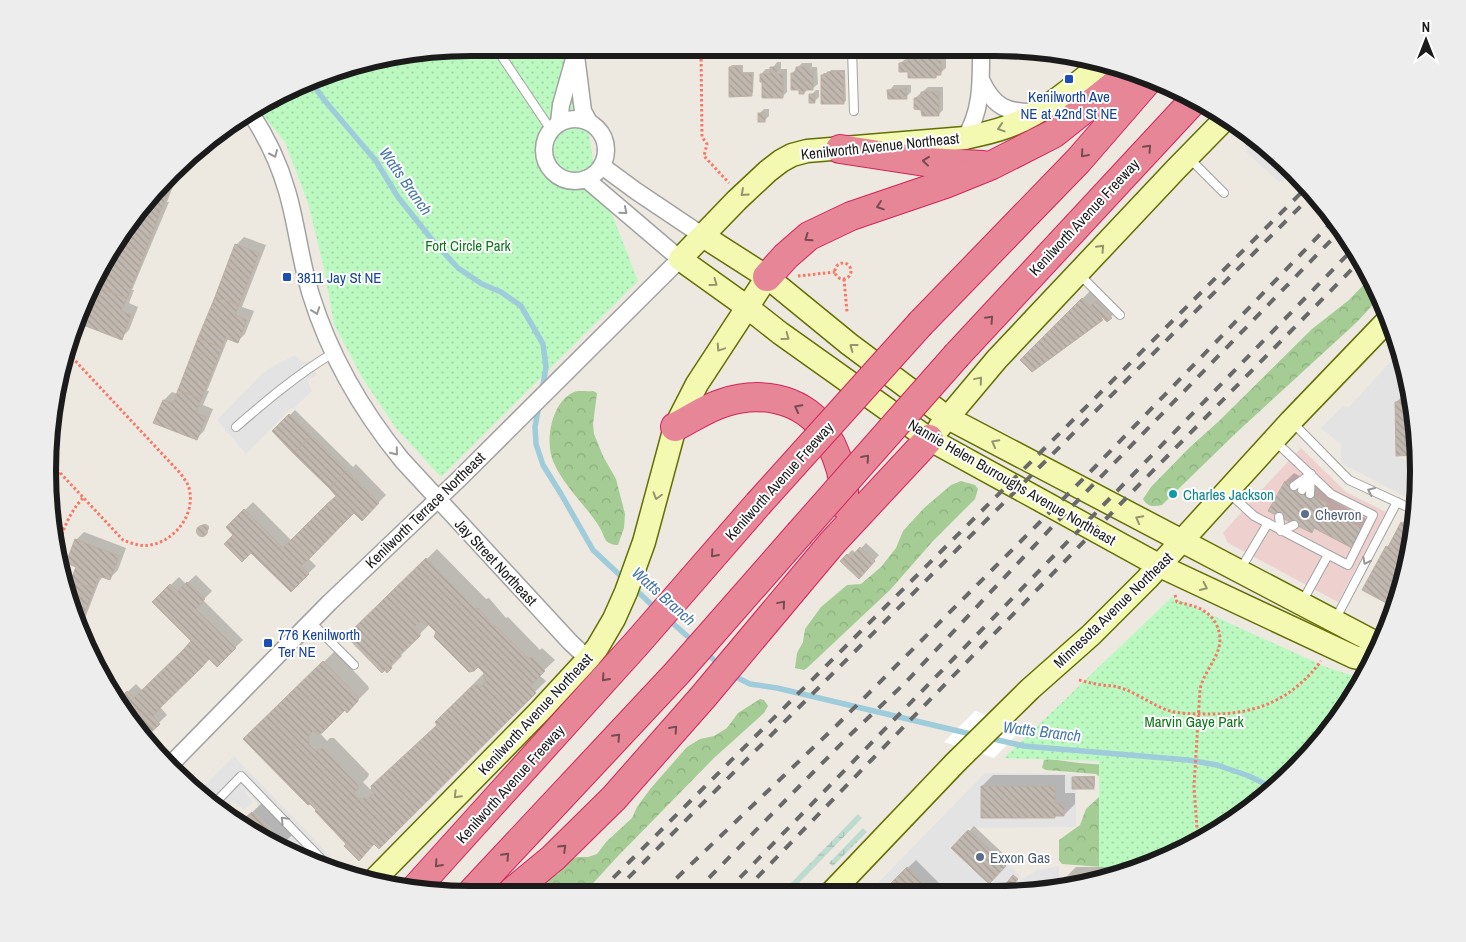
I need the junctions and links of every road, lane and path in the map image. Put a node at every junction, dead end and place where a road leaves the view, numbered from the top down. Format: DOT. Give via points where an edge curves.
graph roads {
  1 [pos="502,56"];
  2 [pos="574,56"];
  3 [pos="576,56"];
  4 [pos="701,56"];
  5 [pos="852,56"];
  6 [pos="981,56"];
  7 [pos="1095,68"];
  8 [pos="1124,77"];
  9 [pos="981,80"];
  10 [pos="1144,84"];
  11 [pos="1189,105"];
  12 [pos="854,111"];
  13 [pos="1038,112"];
  14 [pos="254,118"];
  15 [pos="589,122"];
  16 [pos="1221,123"];
  17 [pos="555,126"];
  18 [pos="966,138"];
  19 [pos="840,149"];
  20 [pos="1188,157"];
  21 [pos="992,165"];
  22 [pos="602,166"];
  23 [pos="586,179"];
  24 [pos="729,183"];
  25 [pos="1224,193"];
  26 [pos="703,236"];
  27 [pos="680,259"];
  28 [pos="835,272"];
  29 [pos="1078,273"];
  30 [pos="796,276"];
  31 [pos="767,278"];
  32 [pos="844,279"];
  33 [pos="747,307"];
  34 [pos="847,312"];
  35 [pos="1120,315"];
  36 [pos="1383,326"];
  37 [pos="333,353"];
  38 [pos="72,357"];
  39 [pos="948,418"];
  40 [pos="1291,421"];
  41 [pos="236,427"];
  42 [pos="675,427"];
  43 [pos="929,439"];
  44 [pos="1274,440"];
  45 [pos="56,468"];
  46 [pos="60,472"];
  47 [pos="1311,474"];
  48 [pos="56,477"];
  49 [pos="1227,492"];
  50 [pos="84,498"];
  51 [pos="437,498"];
  52 [pos="1397,502"];
  53 [pos="1408,508"];
  54 [pos="1283,519"];
  55 [pos="1268,523"];
  56 [pos="1294,525"];
  57 [pos="1281,530"];
  58 [pos="61,535"];
  59 [pos="1182,542"];
  60 [pos="832,543"];
  61 [pos="1328,555"];
  62 [pos="1160,566"];
  63 [pos="1240,572"];
  64 [pos="1301,604"];
  65 [pos="1335,621"];
  66 [pos="311,622"];
  67 [pos="1373,641"];
  68 [pos="588,659"];
  69 [pos="1364,659"];
  70 [pos="1321,661"];
  71 [pos="354,665"];
  72 [pos="1080,680"];
  73 [pos="1199,714"];
  74 [pos="175,760"];
  75 [pos="218,799"];
  76 [pos="1197,833"];
  77 [pos="319,857"];
  78 [pos="379,875"];
  79 [pos="421,882"];
  80 [pos="478,886"];
  81 [pos="519,886"];
  82 [pos="838,886"];
  1 -- 17 [label="lane"];
  2 -- 17 [label="street"];
  3 -- 15 [label="street" via="584,111"];
  4 -- 24 [label="path" via="702,137 707,144 704,156"];
  5 -- 12 [label="lane"];
  6 -- 9 [label="street"];
  7 -- 13 [label="main road, Kenilworth Avenue Northeast"];
  8 -- 21 [label="highway" via="1053,134"];
  9 -- 13 [label="street" via="997,103 1020,112"];
  9 -- 18 [label="street" via="978,108"];
  10 -- 79 [label="highway, Kenilworth Avenue Freeway, one-way, bridge" via="1078,161 921,323"];
  80 -- 11 [label="highway, Kenilworth Avenue Freeway, one-way, bridge" via="677,673 957,355"];
  13 -- 18 [label="main road, Kenilworth Avenue Northeast, one-way" via="1014,124"];
  14 -- 37 [label="street, Jay Street Northeast, one-way" via="280,170 291,204 309,288"];
  15 -- 17 [label="street" via="568,120"];
  15 -- 22 [label="street" via="603,136 606,146"];
  16 -- 20 [label="main road"];
  17 -- 23 [label="street" via="546,138 544,148 549,168 566,180"];
  18 -- 19 [label="main road, Kenilworth Avenue Northeast"];
  21 -- 19 [label="highway, one-way" via="925,162"];
  19 -- 26 [label="main road, Kenilworth Avenue Northeast, one-way" via="792,155 781,161"];
  20 -- 25 [label="lane"];
  29 -- 20 [label="main road, one-way"];
  21 -- 31 [label="highway, one-way" via="851,216 809,236"];
  22 -- 23 [label="street"];
  22 -- 26 [label="street, Nannie Helen Burroughs Avenue Northeast"];
  23 -- 27 [label="street, Nannie Helen Burroughs Avenue Northeast, one-way"];
  26 -- 27 [label="main road, Kenilworth Avenue Northeast"];
  26 -- 31 [label="main road, Nannie Helen Burroughs Avenue Northeast"];
  27 -- 33 [label="main road, Nannie Helen Burroughs Avenue Northeast, one-way"];
  27 -- 51 [label="street, Kenilworth Terrace Northeast"];
  28 -- 30 [label="path"];
  28 -- 32 [label="path" via="838,278"];
  28 -- 32 [label="path" via="840,263 848,264 851,273"];
  29 -- 35 [label="lane"];
  39 -- 29 [label="main road, one-way" via="992,365"];
  31 -- 33 [label="main road, Kenilworth Avenue Northeast"];
  39 -- 31 [label="main road, Nannie Helen Burroughs Avenue Northeast, one-way"];
  32 -- 34 [label="path"];
  33 -- 42 [label="main road, Kenilworth Avenue Northeast, one-way" via="696,384"];
  33 -- 43 [label="main road, Nannie Helen Burroughs Avenue Northeast, one-way"];
  36 -- 40 [label="main road, Minnesota Avenue Northeast"];
  37 -- 41 [label="lane" via="278,390"];
  37 -- 51 [label="street, Jay Street Northeast, one-way" via="382,434"];
  38 -- 50 [label="path" via="181,474 189,487 190,500 188,515 180,528 166,540 149,546 123,540"];
  39 -- 43 [label="main road"];
  59 -- 39 [label="main road, Nannie Helen Burroughs Avenue Northeast, one-way"];
  40 -- 44 [label="main road, Minnesota Avenue Northeast"];
  52 -- 40 [label="lane, one-way" via="1349,480"];
  60 -- 42 [label="highway, one-way" via="844,497 839,462 822,428 801,409 770,397 755,396 711,407"];
  42 -- 68 [label="main road, Kenilworth Avenue Northeast, one-way" via="644,542 626,592 614,619"];
  43 -- 60 [label="highway"];
  43 -- 62 [label="main road, Nannie Helen Burroughs Avenue Northeast"];
  44 -- 47 [label="lane"];
  44 -- 49 [label="main road, Minnesota Avenue Northeast"];
  45 -- 46 [label="path"];
  46 -- 48 [label="path"];
  46 -- 50 [label="path"];
  47 -- 47 [label="lane" via="1302,490"];
  47 -- 61 [label="lane" via="1331,494 1373,515 1348,564"];
  49 -- 55 [label="lane" via="1254,516"];
  49 -- 59 [label="main road, Minnesota Avenue Northeast"];
  50 -- 58 [label="path" via="69,516"];
  51 -- 66 [label="street, Kenilworth Terrace Northeast"];
  51 -- 68 [label="street, Jay Street Northeast"];
  52 -- 53 [label="lane"];
  52 -- 65 [label="lane, one-way"];
  54 -- 57 [label="lane"];
  55 -- 57 [label="lane"];
  55 -- 63 [label="lane"];
  56 -- 57 [label="lane"];
  57 -- 61 [label="lane"];
  59 -- 62 [label="main road, Minnesota Avenue Northeast"];
  59 -- 63 [label="main road, Nannie Helen Burroughs Avenue Northeast"];
  81 -- 60 [label="highway, one-way" via="553,858 614,798"];
  61 -- 64 [label="lane"];
  62 -- 69 [label="main road, Nannie Helen Burroughs Avenue Northeast, one-way"];
  62 -- 73 [label="path" via="1177,602 1204,610 1219,631 1218,651 1200,689"];
  62 -- 82 [label="main road, Minnesota Avenue Northeast" via="999,719"];
  63 -- 64 [label="main road, Nannie Helen Burroughs Avenue Northeast"];
  64 -- 65 [label="main road, Nannie Helen Burroughs Avenue Northeast"];
  65 -- 67 [label="main road, Nannie Helen Burroughs Avenue Northeast"];
  66 -- 71 [label="lane"];
  66 -- 74 [label="street, Kenilworth Terrace Northeast"];
  68 -- 78 [label="main road, Kenilworth Avenue Northeast, one-way"];
  70 -- 73 [label="path" via="1293,691 1271,704 1251,711"];
  72 -- 73 [label="path" via="1118,687 1170,710"];
  73 -- 76 [label="path" via="1194,788"];
  77 -- 75 [label="lane, one-way" via="241,776"];
}
